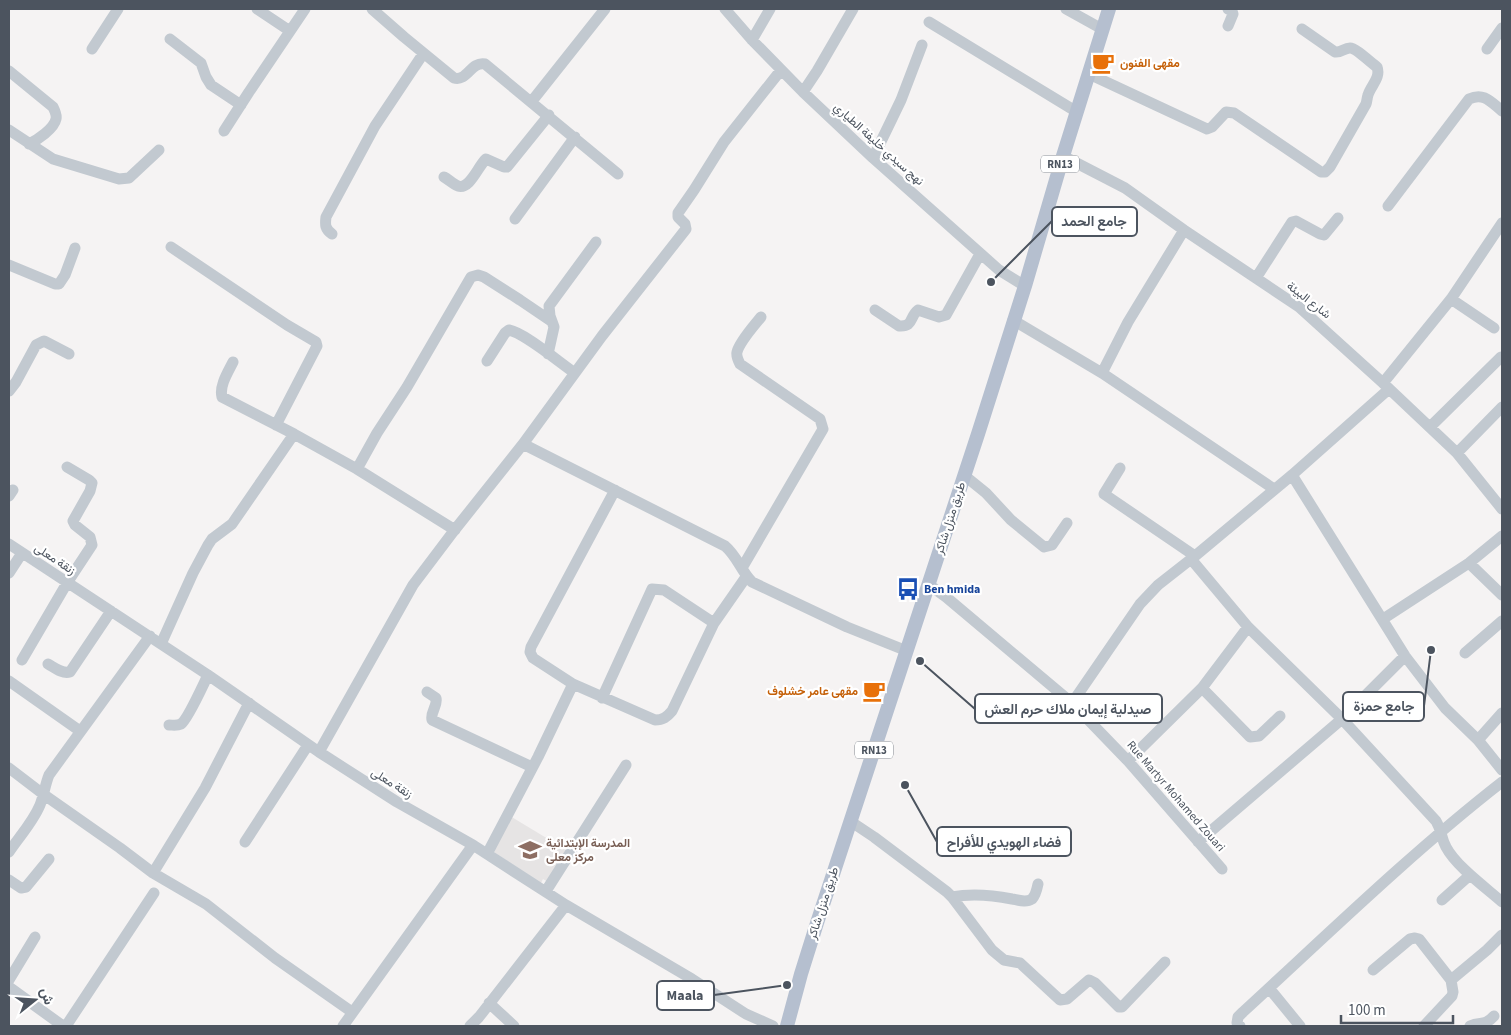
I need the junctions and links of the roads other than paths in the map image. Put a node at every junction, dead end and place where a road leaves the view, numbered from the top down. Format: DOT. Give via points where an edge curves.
graph roads {
  1 [pos="118,9"];
  2 [pos="257,9"];
  3 [pos="305,9"];
  4 [pos="372,9"];
  5 [pos="605,9"];
  6 [pos="725,9"];
  7 [pos="770,9"];
  8 [pos="853,9"];
  9 [pos="1066,9"];
  10 [pos="1108,9"];
  11 [pos="1228,9"];
  12 [pos="929,22"];
  13 [pos="1228,26"];
  14 [pos="1102,28"];
  15 [pos="1502,28"];
  16 [pos="1302,29"];
  17 [pos="290,31"];
  18 [pos="170,39"];
  19 [pos="752,40"];
  20 [pos="922,45"];
  21 [pos="92,49"];
  22 [pos="1487,49"];
  23 [pos="423,54"];
  24 [pos="9,70"];
  25 [pos="781,70"];
  26 [pos="1089,74"];
  27 [pos="803,92"];
  28 [pos="532,101"];
  29 [pos="240,105"];
  30 [pos="1502,111"];
  31 [pos="1077,112"];
  32 [pos="548,115"];
  33 [pos="9,130"];
  34 [pos="224,131"];
  35 [pos="575,137"];
  36 [pos="29,144"];
  37 [pos="159,150"];
  38 [pos="1063,156"];
  39 [pos="873,158"];
  40 [pos="618,174"];
  41 [pos="444,177"];
  42 [pos="1388,206"];
  43 [pos="1338,218"];
  44 [pos="515,219"];
  45 [pos="1502,223"];
  46 [pos="1184,230"];
  47 [pos="332,234"];
  48 [pos="596,242"];
  49 [pos="171,247"];
  50 [pos="75,248"];
  51 [pos="980,254"];
  52 [pos="9,266"];
  53 [pos="1256,278"];
  54 [pos="1025,286"];
  55 [pos="1451,299"];
  56 [pos="875,310"];
  57 [pos="761,317"];
  58 [pos="1013,320"];
  59 [pos="551,321"];
  60 [pos="1494,328"];
  61 [pos="69,354"];
  62 [pos="548,354"];
  63 [pos="1501,357"];
  64 [pos="487,361"];
  65 [pos="232,362"];
  66 [pos="575,373"];
  67 [pos="1102,373"];
  68 [pos="1386,386"];
  69 [pos="9,390"];
  70 [pos="1502,407"];
  71 [pos="276,425"];
  72 [pos="1430,427"];
  73 [pos="294,434"];
  74 [pos="523,444"];
  75 [pos="1457,453"];
  76 [pos="67,467"];
  77 [pos="1120,468"];
  78 [pos="357,469"];
  79 [pos="1292,474"];
  80 [pos="964,476"];
  81 [pos="1274,489"];
  82 [pos="615,490"];
  83 [pos="1502,509"];
  84 [pos="1067,523"];
  85 [pos="455,530"];
  86 [pos="1502,536"];
  87 [pos="9,544"];
  88 [pos="22,553"];
  89 [pos="1193,558"];
  90 [pos="1469,563"];
  91 [pos="9,573"];
  92 [pos="744,573"];
  93 [pos="67,583"];
  94 [pos="928,584"];
  95 [pos="1502,595"];
  96 [pos="111,611"];
  97 [pos="1383,619"];
  98 [pos="1502,622"];
  99 [pos="714,623"];
  100 [pos="1248,627"];
  101 [pos="150,636"];
  102 [pos="161,644"];
  103 [pos="907,651"];
  104 [pos="1465,654"];
  105 [pos="1405,656"];
  106 [pos="22,660"];
  107 [pos="48,664"];
  108 [pos="208,675"];
  109 [pos="9,681"];
  110 [pos="573,684"];
  111 [pos="1202,688"];
  112 [pos="427,692"];
  113 [pos="602,698"];
  114 [pos="249,703"];
  115 [pos="1072,703"];
  116 [pos="1502,713"];
  117 [pos="1280,716"];
  118 [pos="1342,719"];
  119 [pos="169,725"];
  120 [pos="80,731"];
  121 [pos="1478,740"];
  122 [pos="308,744"];
  123 [pos="319,752"];
  124 [pos="1128,761"];
  125 [pos="626,765"];
  126 [pos="532,767"];
  127 [pos="9,768"];
  128 [pos="1502,770"];
  129 [pos="1502,782"];
  130 [pos="43,794"];
  131 [pos="850,821"];
  132 [pos="1442,831"];
  133 [pos="244,842"];
  134 [pos="1198,842"];
  135 [pos="473,845"];
  136 [pos="9,852"];
  137 [pos="486,854"];
  138 [pos="49,859"];
  139 [pos="1222,869"];
  140 [pos="153,873"];
  141 [pos="1470,875"];
  142 [pos="9,880"];
  143 [pos="1038,884"];
  144 [pos="546,891"];
  145 [pos="154,893"];
  146 [pos="952,897"];
  147 [pos="1442,900"];
  148 [pos="1502,902"];
  149 [pos="566,905"];
  150 [pos="1502,935"];
  151 [pos="35,937"];
  152 [pos="1165,962"];
  153 [pos="1373,970"];
  154 [pos="9,980"];
  155 [pos="1451,980"];
  156 [pos="9,987"];
  157 [pos="1270,988"];
  158 [pos="489,1003"];
  159 [pos="352,1012"];
  160 [pos="1494,1016"];
  161 [pos="791,1024"];
  162 [pos="64,1026"];
  163 [pos="343,1026"];
  164 [pos="470,1026"];
  165 [pos="514,1026"];
  166 [pos="773,1026"];
  167 [pos="1240,1026"];
  168 [pos="1300,1026"];
  169 [pos="1424,1026"];
  170 [pos="1470,1026"];
  1 -- 21 [label="street"];
  2 -- 17 [label="street"];
  3 -- 17 [label="street"];
  4 -- 23 [label="street"];
  5 -- 28 [label="street"];
  6 -- 19 [label="street, نهج سيدي خليفة الطياري"];
  7 -- 19 [label="street"];
  8 -- 27 [label="street"];
  9 -- 14 [label="street"];
  10 -- 14 [label="main road, طريق منزل شاكر / RN13"];
  11 -- 13 [label="street" via="1233,14"];
  12 -- 31 [label="street"];
  14 -- 26 [label="main road, طريق منزل شاكر / RN13"];
  15 -- 22 [label="street"];
  16 -- 26 [label="street" via="1334,52 1354,49 1378,70 1366,104 1325,172 1234,113 1226,112 1207,129"];
  17 -- 29 [label="street"];
  18 -- 29 [label="street" via="201,63 211,86"];
  19 -- 25 [label="street, نهج سيدي خليفة الطياري"];
  20 -- 39 [label="street" via="901,100"];
  23 -- 28 [label="street" via="457,79 474,66 485,64"];
  23 -- 47 [label="street" via="375,126 326,217 325,226"];
  24 -- 36 [label="street" via="56,113 54,125"];
  25 -- 27 [label="street, نهج سيدي خليفة الطياري"];
  25 -- 66 [label="street" via="724,142 678,213 686,229"];
  26 -- 31 [label="main road, طريق منزل شاكر / RN13"];
  27 -- 39 [label="street, نهج سيدي خليفة الطياري"];
  28 -- 32 [label="street"];
  29 -- 34 [label="street"];
  30 -- 42 [label="street" via="1481,96 1469,100"];
  31 -- 38 [label="main road, طريق منزل شاكر / RN13"];
  32 -- 35 [label="street"];
  32 -- 41 [label="street" via="507,167 486,159 468,184 463,186"];
  33 -- 36 [label="street"];
  35 -- 40 [label="street"];
  35 -- 44 [label="street"];
  36 -- 37 [label="street" via="53,159 119,179 129,178"];
  38 -- 46 [label="street, شارع البيئة" via="1125,188"];
  38 -- 54 [label="main road, طريق منزل شاكر / RN13"];
  39 -- 51 [label="street, نهج سيدي خليفة الطياري"];
  43 -- 53 [label="street" via="1324,234 1292,222"];
  45 -- 55 [label="street"];
  46 -- 53 [label="street, شارع البيئة"];
  46 -- 67 [label="street" via="1128,322"];
  48 -- 59 [label="street" via="549,306"];
  49 -- 71 [label="street" via="316,342 317,346"];
  50 -- 52 [label="street" via="59,284"];
  51 -- 54 [label="street, نهج سيدي خليفة الطياري"];
  51 -- 56 [label="street" via="946,315 939,317 918,310 910,323 899,326"];
  53 -- 68 [label="street, شارع البيئة" via="1310,316"];
  54 -- 58 [label="main road, طريق منزل شاكر / RN13"];
  55 -- 60 [label="street"];
  55 -- 68 [label="street"];
  57 -- 92 [label="street" via="740,346 737,359 820,419 823,429"];
  58 -- 67 [label="street"];
  58 -- 80 [label="main road, طريق منزل شاكر / RN13"];
  59 -- 62 [label="street" via="554,330"];
  59 -- 78 [label="street" via="484,277 471,277"];
  61 -- 69 [label="street" via="44,341 36,345"];
  62 -- 64 [label="street" via="509,330"];
  62 -- 66 [label="street"];
  63 -- 72 [label="street"];
  65 -- 71 [label="street" via="220,393 222,397"];
  66 -- 74 [label="street"];
  67 -- 81 [label="street"];
  68 -- 72 [label="street, شارع البيئة"];
  68 -- 79 [label="street"];
  70 -- 75 [label="street"];
  71 -- 73 [label="street"];
  72 -- 75 [label="street, شارع البيئة"];
  73 -- 78 [label="street"];
  73 -- 102 [label="street" via="232,524 208,544"];
  74 -- 82 [label="street"];
  74 -- 85 [label="street"];
  75 -- 83 [label="street, شارع البيئة"];
  76 -- 93 [label="street" via="89,480 92,486 74,521 90,537 92,545"];
  77 -- 89 [label="street" via="1104,494"];
  78 -- 85 [label="street"];
  79 -- 81 [label="street"];
  79 -- 97 [label="street"];
  80 -- 84 [label="street" via="1044,547 1052,545"];
  80 -- 94 [label="main road, طريق منزل شاكر / RN13"];
  81 -- 89 [label="street"];
  82 -- 92 [label="street" via="725,546"];
  82 -- 110 [label="street" via="530,652 533,658"];
  85 -- 123 [label="street" via="413,585"];
  86 -- 90 [label="street"];
  87 -- 88 [label="street, زنقة معلى"];
  88 -- 91 [label="street"];
  88 -- 93 [label="street, زنقة معلى"];
  89 -- 100 [label="street"];
  89 -- 115 [label="street" via="1158,585 1140,604"];
  90 -- 95 [label="street"];
  90 -- 97 [label="street"];
  92 -- 99 [label="street"];
  92 -- 103 [label="street" via="752,582"];
  93 -- 96 [label="street, زنقة معلى"];
  93 -- 106 [label="street"];
  94 -- 103 [label="main road, طريق منزل شاكر / RN13"];
  94 -- 115 [label="street, Rue Martyr Mohamed Zouari"];
  96 -- 101 [label="street, زنقة معلى"];
  96 -- 107 [label="street" via="70,672"];
  97 -- 105 [label="street"];
  98 -- 104 [label="street"];
  99 -- 113 [label="street" via="672,711 665,718 655,720"];
  99 -- 113 [label="street" via="664,590 652,589"];
  100 -- 111 [label="street"];
  100 -- 118 [label="street"];
  101 -- 102 [label="street, زنقة معلى"];
  101 -- 120 [label="street"];
  102 -- 108 [label="street, زنقة معلى"];
  103 -- 131 [label="main road, طريق منزل شاكر / RN13"];
  105 -- 118 [label="street"];
  105 -- 121 [label="street" via="1446,708"];
  108 -- 114 [label="street, زنقة معلى"];
  108 -- 119 [label="street" via="181,724"];
  109 -- 120 [label="street"];
  110 -- 113 [label="street"];
  110 -- 126 [label="street"];
  111 -- 117 [label="street" via="1250,737 1259,736"];
  111 -- 124 [label="street"];
  112 -- 126 [label="street" via="437,702 432,720"];
  114 -- 122 [label="street, زنقة معلى"];
  114 -- 140 [label="street" via="204,788"];
  115 -- 124 [label="street, Rue Martyr Mohamed Zouari"];
  116 -- 121 [label="street"];
  118 -- 132 [label="street"];
  118 -- 134 [label="street"];
  120 -- 130 [label="street" via="49,775"];
  121 -- 128 [label="street"];
  122 -- 123 [label="street, زنقة معلى"];
  122 -- 133 [label="street"];
  123 -- 135 [label="street, زنقة معلى"];
  124 -- 134 [label="street, Rue Martyr Mohamed Zouari"];
  125 -- 144 [label="street"];
  126 -- 137 [label="street"];
  127 -- 130 [label="street"];
  129 -- 132 [label="street"];
  130 -- 136 [label="street" via="35,816"];
  130 -- 140 [label="street"];
  131 -- 146 [label="street"];
  131 -- 161 [label="main road, طريق منزل شاكر / RN13" via="800,974"];
  132 -- 141 [label="street" via="1445,846"];
  132 -- 157 [label="street"];
  134 -- 139 [label="street, Rue Martyr Mohamed Zouari"];
  135 -- 137 [label="street, زنقة معلى"];
  135 -- 159 [label="street"];
  137 -- 144 [label="street, زنقة معلى"];
  138 -- 142 [label="street" via="26,887 21,888"];
  140 -- 159 [label="street" via="206,904"];
  141 -- 147 [label="street"];
  141 -- 148 [label="street"];
  143 -- 146 [label="street" via="1033,897 1024,901 996,896"];
  144 -- 149 [label="street, زنقة معلى"];
  145 -- 162 [label="street"];
  146 -- 152 [label="street" via="992,950 1004,960 1020,963 1060,1000 1089,980 1122,1007"];
  149 -- 158 [label="street"];
  149 -- 166 [label="street, زنقة معلى" via="746,1014"];
  150 -- 155 [label="street"];
  151 -- 154 [label="street"];
  153 -- 155 [label="street" via="1415,938"];
  155 -- 169 [label="street" via="1452,996"];
  156 -- 162 [label="street"];
  157 -- 167 [label="street" via="1238,1017"];
  157 -- 168 [label="street"];
  158 -- 164 [label="street"];
  158 -- 165 [label="street"];
  159 -- 163 [label="street"];
  160 -- 170 [label="street" via="1487,1023"];
}
